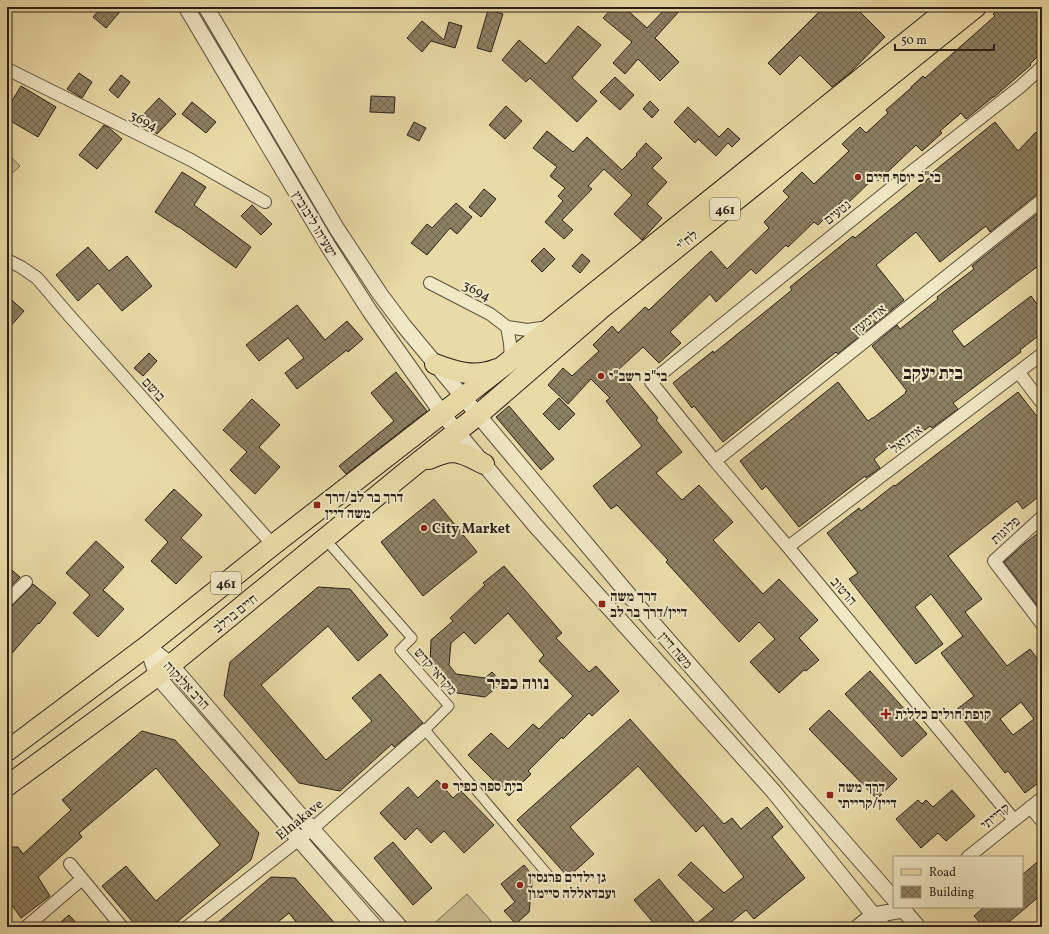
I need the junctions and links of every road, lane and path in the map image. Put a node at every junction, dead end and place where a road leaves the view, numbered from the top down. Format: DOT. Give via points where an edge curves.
graph roads {
  1 [pos="186,7"];
  2 [pos="206,7"];
  3 [pos="950,7"];
  4 [pos="976,7"];
  5 [pos="1042,66"];
  6 [pos="7,69"];
  7 [pos="1042,200"];
  8 [pos="265,202"];
  9 [pos="7,260"];
  10 [pos="430,283"];
  11 [pos="507,327"];
  12 [pos="552,327"];
  13 [pos="1042,354"];
  14 [pos="507,363"];
  15 [pos="435,364"];
  16 [pos="1018,373"];
  17 [pos="651,382"];
  18 [pos="463,398"];
  19 [pos="1042,403"];
  20 [pos="442,414"];
  21 [pos="478,415"];
  22 [pos="457,432"];
  23 [pos="715,461"];
  24 [pos="484,464"];
  25 [pos="411,468"];
  26 [pos="1042,517"];
  27 [pos="325,539"];
  28 [pos="273,545"];
  29 [pos="788,547"];
  30 [pos="26,582"];
  31 [pos="7,602"];
  32 [pos="1042,624"];
  33 [pos="147,646"];
  34 [pos="164,670"];
  35 [pos="425,730"];
  36 [pos="7,751"];
  37 [pos="7,786"];
  38 [pos="1042,798"];
  39 [pos="1030,807"];
  40 [pos="1014,820"];
  41 [pos="1042,821"];
  42 [pos="312,829"];
  43 [pos="298,840"];
  44 [pos="969,856"];
  45 [pos="70,864"];
  46 [pos="549,876"];
  47 [pos="82,879"];
  48 [pos="893,897"];
  49 [pos="895,908"];
  50 [pos="899,908"];
  51 [pos="903,908"];
  52 [pos="873,915"];
  53 [pos="26,927"];
  54 [pos="122,927"];
  55 [pos="187,927"];
  56 [pos="375,927"];
  57 [pos="400,927"];
  58 [pos="858,927"];
  59 [pos="884,927"];
  60 [pos="918,927"];
  1 -- 20 [label="street, ישעיהו ליבוביץ" via="328,246 369,310"];
  2 -- 15 [label="street, ישעיהו ליבוביץ" via="337,229 380,294"];
  3 -- 12 [label="main road, לח\"י / 461"];
  4 -- 21 [label="main road, לח\"י / 461" via="609,302"];
  5 -- 17 [label="street, נטעים" via="1020,87"];
  6 -- 8 [label="street, 3694" via="191,160"];
  7 -- 23 [label="street, אחימעץ"];
  9 -- 28 [label="street, בושם" via="37,278"];
  10 -- 11 [label="street, 3694" via="490,314"];
  11 -- 12 [label="street, 3694" via="528,330"];
  11 -- 14 [label="street" via="510,342"];
  12 -- 14 [label="main road, לח\"י / 461"];
  13 -- 16 [label="street, איתיאל"];
  14 -- 15 [label="main road" via="491,371 474,374"];
  14 -- 18 [label="main road, לח\"י / 461"];
  15 -- 18 [label="street, ישעיהו ליבוביץ"];
  16 -- 19 [label="street"];
  16 -- 29 [label="street, איתיאל"];
  17 -- 23 [label="street, הרטוב"];
  18 -- 20 [label="main road, לח\"י / 461"];
  18 -- 21 [label="street, משה דיין"];
  20 -- 22 [label="street, ישעיהו ליבוביץ"];
  20 -- 28 [label="main road, חיים ברלב / 461"];
  21 -- 22 [label="main road, לח\"י / 461"];
  21 -- 48 [label="street, משה דיין" via="639,608"];
  22 -- 24 [label="street, משה דיין"];
  22 -- 25 [label="main road, חיים ברלב / 461"];
  23 -- 29 [label="street, הרטוב"];
  24 -- 25 [label="main road" via="455,451 438,455"];
  24 -- 52 [label="street, משה דיין" via="534,524 774,792"];
  25 -- 27 [label="main road, חיים ברלב / 461"];
  26 -- 32 [label="street, פלוגות" via="994,560"];
  27 -- 34 [label="main road, חיים ברלב / 461"];
  27 -- 35 [label="street, מקראי קדש" via="412,638 400,650 449,706"];
  28 -- 33 [label="main road, חיים ברלב / 461"];
  29 -- 40 [label="street, הרטוב"];
  30 -- 31 [label="street"];
  33 -- 34 [label="street, הרב אלנקוה"];
  33 -- 36 [label="main road, חיים ברלב / 461"];
  34 -- 37 [label="main road, חיים ברלב / 461"];
  34 -- 42 [label="street, הרב אלנקוה"];
  34 -- 43 [label="street, הרב אלנקוה"];
  35 -- 42 [label="street, Elnakave"];
  35 -- 46 [label="street"];
  38 -- 39 [label="street, קרייתי"];
  39 -- 40 [label="street, קרייתי"];
  39 -- 41 [label="street"];
  40 -- 44 [label="street, קרייתי"];
  42 -- 43 [label="street, Elnakave"];
  42 -- 57 [label="street, הרב אלנקוה"];
  43 -- 55 [label="street, Elnakave"];
  43 -- 56 [label="street, הרב אלנקוה"];
  45 -- 47 [label="street"];
  47 -- 53 [label="street"];
  47 -- 54 [label="street"];
  49 -- 52 [label="street"];
  50 -- 59 [label="street"];
  51 -- 60 [label="street, משה דיין"];
  52 -- 58 [label="street"];
  52 -- 59 [label="street, משה דיין"];
}
